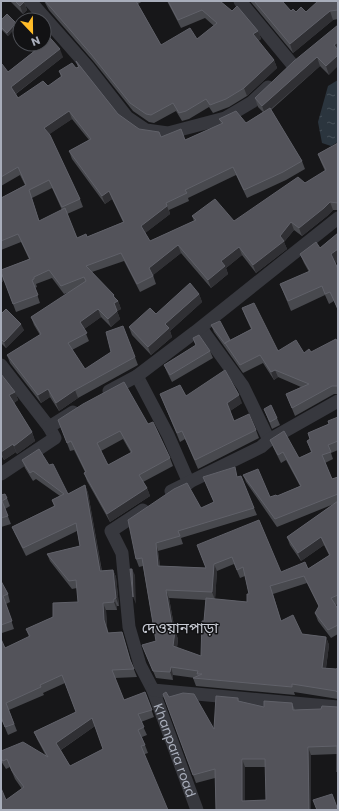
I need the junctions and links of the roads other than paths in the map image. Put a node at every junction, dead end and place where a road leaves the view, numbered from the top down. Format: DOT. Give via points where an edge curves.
graph roads {
  1 [pos="30,1"];
  2 [pos="240,1"];
  3 [pos="304,55"];
  4 [pos="292,64"];
  5 [pos="338,218"];
  6 [pos="201,328"];
  7 [pos="1,365"];
  8 [pos="137,376"];
  9 [pos="101,395"];
  10 [pos="338,401"];
  11 [pos="82,405"];
  12 [pos="49,427"];
  13 [pos="269,440"];
  14 [pos="1,474"];
  15 [pos="189,483"];
  16 [pos="153,690"];
  17 [pos="338,707"];
  18 [pos="197,810"];
  1 -- 4 [label="street" via="88,66 127,117 146,130 168,133 225,118 252,102"];
  2 -- 4 [label="street"];
  3 -- 4 [label="street"];
  5 -- 6 [label="street"];
  6 -- 8 [label="street"];
  6 -- 13 [label="street" via="243,386"];
  7 -- 12 [label="street"];
  8 -- 9 [label="street"];
  8 -- 15 [label="street" via="168,435"];
  10 -- 13 [label="street"];
  11 -- 12 [label="street"];
  12 -- 14 [label="street" via="55,438"];
  13 -- 15 [label="street" via="261,447"];
  15 -- 16 [label="street, Khanpara road" via="111,531 122,552 129,627 140,665"];
  16 -- 17 [label="street"];
  16 -- 18 [label="street, Khanpara road"];
}
